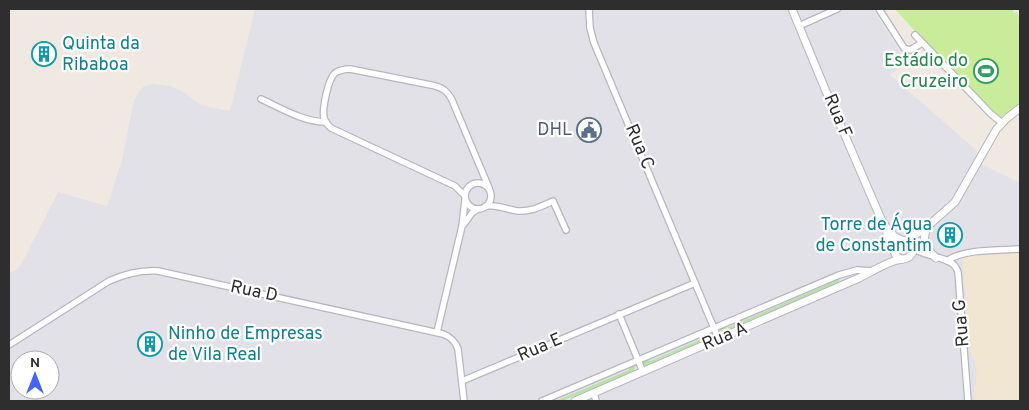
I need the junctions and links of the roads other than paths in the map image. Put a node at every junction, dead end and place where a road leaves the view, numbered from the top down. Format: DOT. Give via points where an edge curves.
graph roads {
  1 [pos="589,9"];
  2 [pos="792,9"];
  3 [pos="837,9"];
  4 [pos="879,9"];
  5 [pos="799,26"];
  6 [pos="915,35"];
  7 [pos="922,43"];
  8 [pos="261,98"];
  9 [pos="1020,108"];
  10 [pos="326,122"];
  11 [pos="1002,123"];
  12 [pos="481,170"];
  13 [pos="475,183"];
  14 [pos="455,186"];
  15 [pos="469,186"];
  16 [pos="489,188"];
  17 [pos="491,196"];
  18 [pos="465,198"];
  19 [pos="486,206"];
  20 [pos="502,206"];
  21 [pos="478,209"];
  22 [pos="883,222"];
  23 [pos="462,226"];
  24 [pos="927,227"];
  25 [pos="566,230"];
  26 [pos="903,241"];
  27 [pos="912,247"];
  28 [pos="1020,249"];
  29 [pos="894,250"];
  30 [pos="936,258"];
  31 [pos="905,259"];
  32 [pos="947,261"];
  33 [pos="873,270"];
  34 [pos="695,283"];
  35 [pos="619,314"];
  36 [pos="714,328"];
  37 [pos="437,332"];
  38 [pos="719,340"];
  39 [pos="9,345"];
  40 [pos="638,361"];
  41 [pos="643,372"];
  42 [pos="462,381"];
  43 [pos="594,394"];
  44 [pos="464,401"];
  45 [pos="542,401"];
  46 [pos="575,401"];
  47 [pos="596,401"];
  48 [pos="968,401"];
  1 -- 34 [label="street, Rua C" via="594,42"];
  2 -- 5 [label="street, Rua F"];
  3 -- 5 [label="street"];
  4 -- 7 [label="street" via="904,48 910,50"];
  5 -- 22 [label="street, Rua F"];
  6 -- 7 [label="street"];
  7 -- 11 [label="street"];
  8 -- 10 [label="street" via="307,120"];
  9 -- 11 [label="street"];
  10 -- 12 [label="street" via="324,113 329,84 341,70 438,86 452,100"];
  10 -- 14 [label="street" via="338,132"];
  11 -- 24 [label="street" via="959,196"];
  12 -- 13 [label="street"];
  12 -- 16 [label="street"];
  13 -- 15 [label="street"];
  13 -- 16 [label="street"];
  14 -- 15 [label="street"];
  14 -- 18 [label="street"];
  15 -- 18 [label="street"];
  16 -- 17 [label="street"];
  17 -- 19 [label="street"];
  17 -- 20 [label="street"];
  18 -- 21 [label="street" via="470,206"];
  18 -- 23 [label="street"];
  19 -- 20 [label="street"];
  19 -- 21 [label="street"];
  20 -- 25 [label="street" via="525,211 553,201"];
  21 -- 23 [label="street"];
  22 -- 26 [label="street" via="892,234"];
  22 -- 29 [label="street, Rua F"];
  23 -- 37 [label="street"];
  24 -- 26 [label="street"];
  24 -- 27 [label="street"];
  24 -- 30 [label="street" via="925,244"];
  26 -- 27 [label="street"];
  26 -- 29 [label="street"];
  27 -- 30 [label="street"];
  27 -- 31 [label="street" via="912,254"];
  28 -- 32 [label="street" via="965,253"];
  29 -- 31 [label="street" via="897,256"];
  29 -- 33 [label="street"];
  30 -- 31 [label="street" via="918,256"];
  30 -- 32 [label="street"];
  31 -- 33 [label="street" via="894,260"];
  32 -- 48 [label="street, Rua G" via="958,272"];
  33 -- 36 [label="street" via="839,275"];
  33 -- 38 [label="street, Rua A"];
  34 -- 35 [label="street, Rua E"];
  34 -- 36 [label="street, Rua C"];
  35 -- 40 [label="street"];
  35 -- 42 [label="street, Rua E"];
  36 -- 38 [label="street, Rua C"];
  36 -- 40 [label="street"];
  37 -- 39 [label="street, Rua D" via="158,271 141,270 109,281"];
  37 -- 42 [label="street, Rua D" via="457,345"];
  38 -- 41 [label="street, Rua A"];
  40 -- 41 [label="street"];
  40 -- 45 [label="street"];
  41 -- 43 [label="street, Rua A"];
  42 -- 44 [label="street, Rua D"];
  43 -- 46 [label="street, Rua A"];
  43 -- 47 [label="street"];
}
